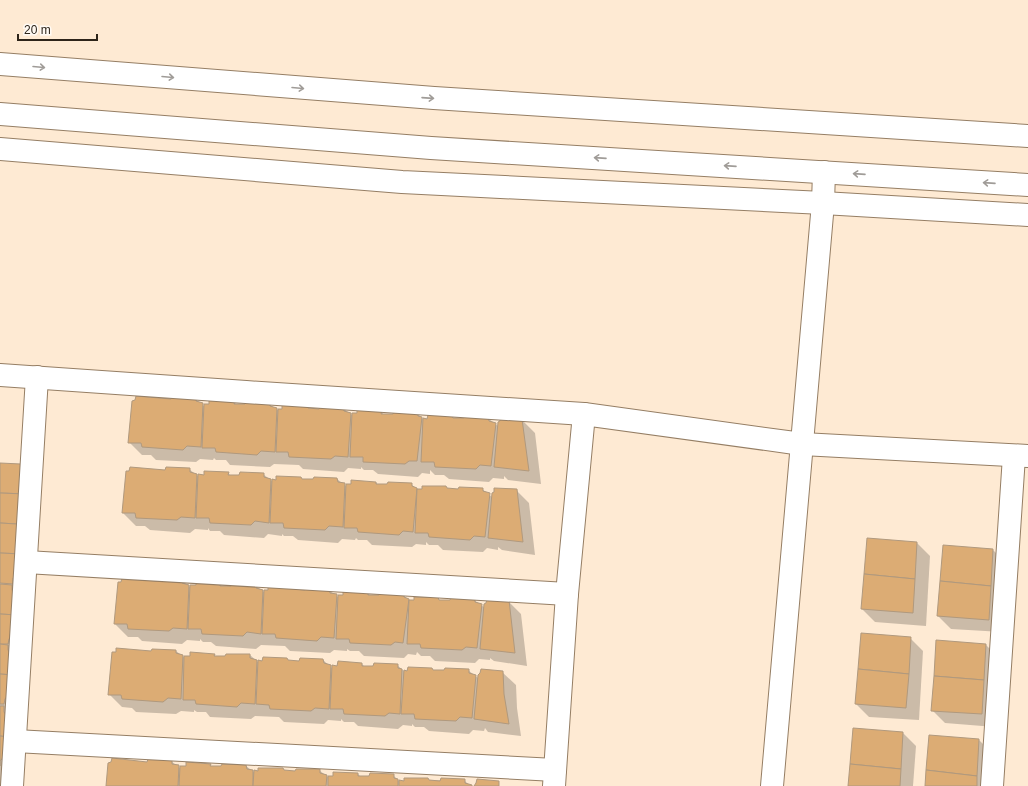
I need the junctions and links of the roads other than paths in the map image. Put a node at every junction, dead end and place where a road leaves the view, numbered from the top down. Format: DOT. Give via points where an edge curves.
graph roads {
  1 [pos="0,64"];
  2 [pos="0,114"];
  3 [pos="1028,136"];
  4 [pos="0,149"];
  5 [pos="824,172"];
  6 [pos="1028,185"];
  7 [pos="823,203"];
  8 [pos="1028,215"];
  9 [pos="0,375"];
  10 [pos="37,377"];
  11 [pos="584,414"];
  12 [pos="802,444"];
  13 [pos="1021,456"];
  14 [pos="26,562"];
  15 [pos="567,594"];
  16 [pos="15,741"];
  17 [pos="555,778"];
  18 [pos="12,786"];
  19 [pos="772,786"];
  20 [pos="992,786"];
  1 -- 3 [label="street, one-way" via="434,98"];
  5 -- 2 [label="street, one-way" via="431,148"];
  4 -- 7 [label="street" via="402,182"];
  6 -- 5 [label="street, one-way"];
  5 -- 7 [label="street"];
  7 -- 8 [label="street"];
  7 -- 12 [label="street"];
  9 -- 10 [label="street"];
  10 -- 11 [label="street"];
  10 -- 14 [label="street"];
  11 -- 12 [label="street"];
  11 -- 15 [label="street"];
  12 -- 13 [label="street"];
  12 -- 19 [label="street"];
  13 -- 20 [label="street"];
  14 -- 15 [label="street"];
  14 -- 16 [label="street"];
  15 -- 17 [label="street"];
  16 -- 17 [label="street"];
  16 -- 18 [label="street"];
}
